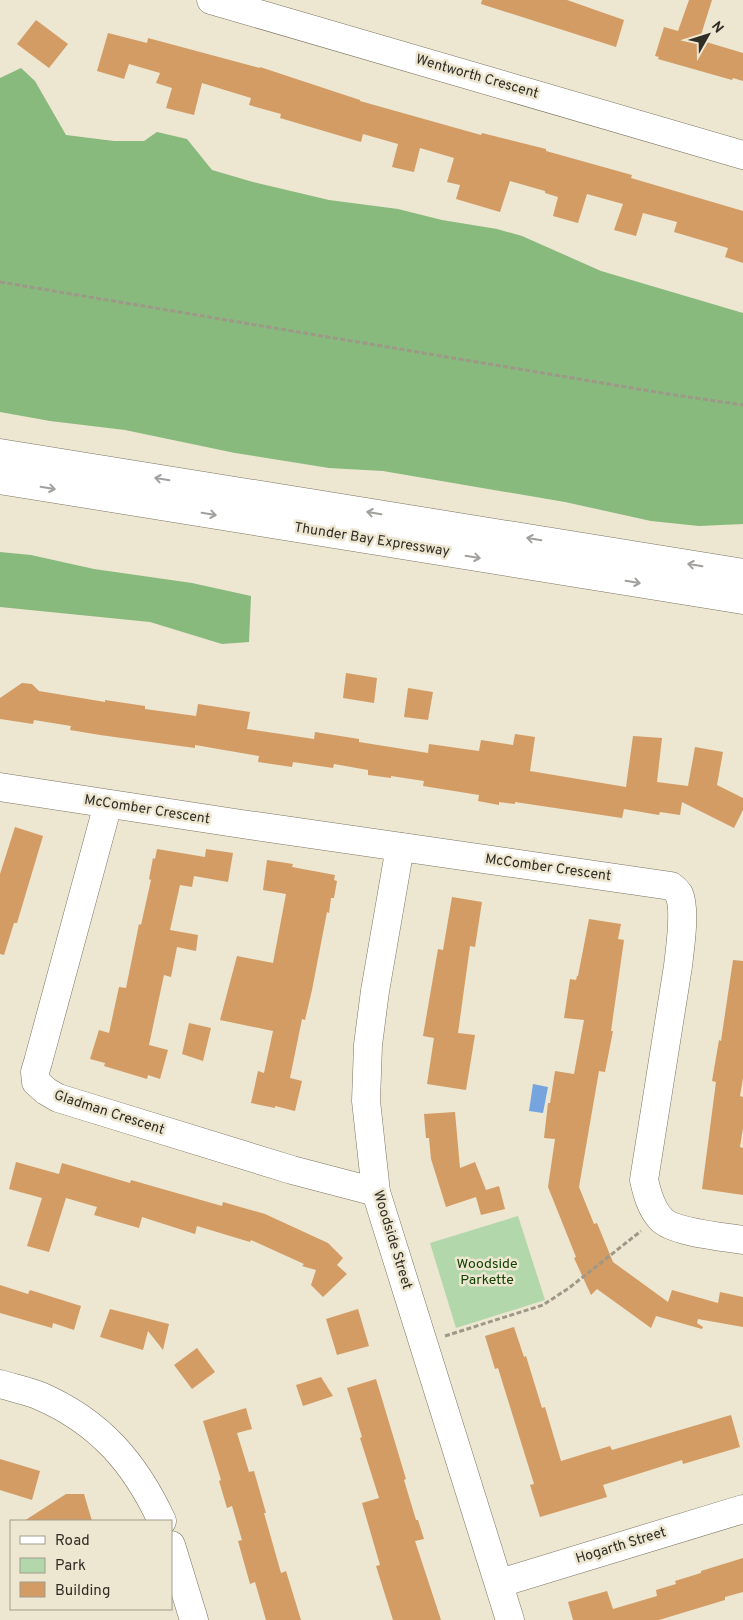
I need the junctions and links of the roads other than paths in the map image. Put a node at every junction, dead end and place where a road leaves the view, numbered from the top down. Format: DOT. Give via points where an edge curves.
graph roads {
  1 [pos="211,0"];
  2 [pos="743,155"];
  3 [pos="0,453"];
  4 [pos="0,480"];
  5 [pos="743,573"];
  6 [pos="743,600"];
  7 [pos="0,787"];
  8 [pos="108,804"];
  9 [pos="400,847"];
  10 [pos="376,1192"];
  11 [pos="743,1240"];
  12 [pos="0,1384"];
  13 [pos="743,1509"];
  14 [pos="161,1520"];
  15 [pos="172,1548"];
  16 [pos="500,1583"];
  17 [pos="194,1620"];
  18 [pos="510,1620"];
  1 -- 2 [label="main road, Wentworth Crescent"];
  5 -- 3 [label="main road, Thunder Bay Expressway, one-way"];
  4 -- 6 [label="main road, Thunder Bay Expressway, one-way"];
  7 -- 8 [label="main road, McComber Crescent"];
  8 -- 9 [label="main road, McComber Crescent"];
  8 -- 10 [label="main road, Gladman Crescent" via="35,1072 36,1082 58,1098 292,1170"];
  9 -- 10 [label="main road, Woodside Street" via="368,1045 366,1101"];
  9 -- 11 [label="main road, McComber Crescent" via="671,886 678,893 682,920 678,966 644,1180 647,1194 659,1216 672,1227"];
  10 -- 16 [label="main road, Woodside Street"];
  12 -- 14 [label="main road" via="37,1395 64,1407 86,1422 121,1453 144,1486"];
  13 -- 16 [label="main road, Hogarth Street"];
  15 -- 17 [label="main road"];
  16 -- 18 [label="main road, Woodside Street"];
}
